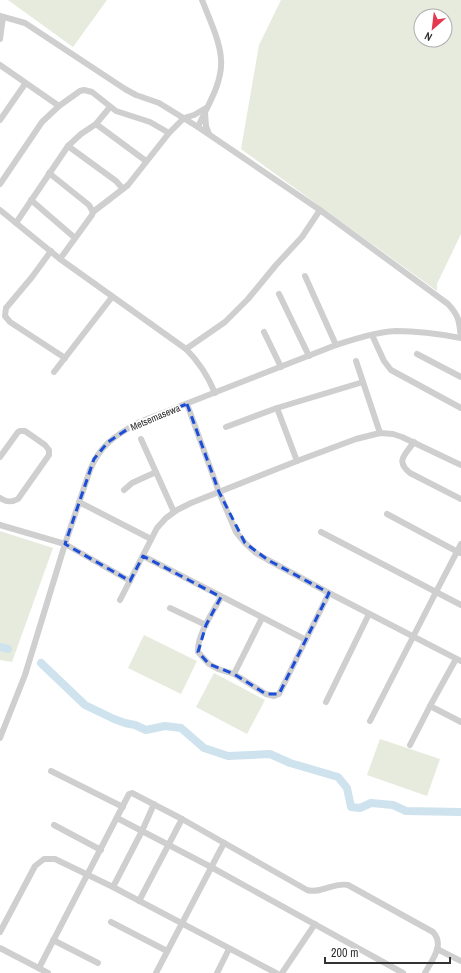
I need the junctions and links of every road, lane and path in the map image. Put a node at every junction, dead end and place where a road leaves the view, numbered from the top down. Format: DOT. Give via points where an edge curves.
graph roads {
  1 [pos="202,0"];
  2 [pos="1,17"];
  3 [pos="0,39"];
  4 [pos="0,65"];
  5 [pos="25,84"];
  6 [pos="59,106"];
  7 [pos="110,107"];
  8 [pos="206,109"];
  9 [pos="184,118"];
  10 [pos="0,120"];
  11 [pos="96,124"];
  12 [pos="198,126"];
  13 [pos="169,133"];
  14 [pos="209,134"];
  15 [pos="68,146"];
  16 [pos="146,161"];
  17 [pos="49,173"];
  18 [pos="0,184"];
  19 [pos="124,189"];
  20 [pos="31,200"];
  21 [pos="0,210"];
  22 [pos="320,210"];
  23 [pos="93,212"];
  24 [pos="16,223"];
  25 [pos="75,238"];
  26 [pos="51,251"];
  27 [pos="60,258"];
  28 [pos="305,276"];
  29 [pos="279,294"];
  30 [pos="112,296"];
  31 [pos="264,332"];
  32 [pos="372,335"];
  33 [pos="461,338"];
  34 [pos="336,345"];
  35 [pos="186,349"];
  36 [pos="417,354"];
  37 [pos="309,356"];
  38 [pos="65,358"];
  39 [pos="356,361"];
  40 [pos="280,367"];
  41 [pos="54,372"];
  42 [pos="461,377"];
  43 [pos="363,382"];
  44 [pos="215,393"];
  45 [pos="187,404"];
  46 [pos="277,408"];
  47 [pos="461,408"];
  48 [pos="226,427"];
  49 [pos="380,433"];
  50 [pos="141,439"];
  51 [pos="414,442"];
  52 [pos="0,456"];
  53 [pos="297,461"];
  54 [pos="461,466"];
  55 [pos="156,472"];
  56 [pos="124,490"];
  57 [pos="219,492"];
  58 [pos="0,498"];
  59 [pos="461,499"];
  60 [pos="79,502"];
  61 [pos="174,512"];
  62 [pos="387,514"];
  63 [pos="0,525"];
  64 [pos="321,532"];
  65 [pos="151,539"];
  66 [pos="65,544"];
  67 [pos="461,544"];
  68 [pos="459,553"];
  69 [pos="143,556"];
  70 [pos="130,581"];
  71 [pos="436,592"];
  72 [pos="329,593"];
  73 [pos="221,596"];
  74 [pos="120,600"];
  75 [pos="461,605"];
  76 [pos="170,608"];
  77 [pos="369,614"];
  78 [pos="262,618"];
  79 [pos="206,625"];
  80 [pos="413,636"];
  81 [pos="306,640"];
  82 [pos="459,660"];
  83 [pos="234,674"];
  84 [pos="326,702"];
  85 [pos="430,706"];
  86 [pos="370,721"];
  87 [pos="461,722"];
  88 [pos="0,738"];
  89 [pos="410,745"];
  90 [pos="51,771"];
  91 [pos="154,804"];
  92 [pos="123,807"];
  93 [pos="117,818"];
  94 [pos="182,819"];
  95 [pos="54,825"];
  96 [pos="142,831"];
  97 [pos="224,843"];
  98 [pos="168,844"];
  99 [pos="101,850"];
  100 [pos="212,867"];
  101 [pos="88,875"];
  102 [pos="113,887"];
  103 [pos="139,901"];
  104 [pos="111,922"];
  105 [pos="182,923"];
  106 [pos="315,924"];
  107 [pos="0,932"];
  108 [pos="53,940"];
  109 [pos="0,948"];
  110 [pos="230,949"];
  111 [pos="437,949"];
  112 [pos="167,951"];
  113 [pos="461,961"];
  114 [pos="98,963"];
  115 [pos="39,968"];
  116 [pos="272,972"];
  117 [pos="48,973"];
  118 [pos="156,973"];
  119 [pos="217,973"];
  120 [pos="282,973"];
  121 [pos="403,973"];
  122 [pos="425,973"];
  1 -- 8 [label="street" via="221,58 220,75"];
  2 -- 3 [label="street"];
  2 -- 9 [label="street" via="25,23 125,89 159,103"];
  4 -- 5 [label="street"];
  5 -- 6 [label="street"];
  5 -- 10 [label="street"];
  6 -- 7 [label="street" via="84,90 92,92"];
  6 -- 18 [label="street" via="42,122"];
  7 -- 11 [label="street"];
  7 -- 13 [label="street" via="150,122"];
  8 -- 9 [label="street"];
  8 -- 12 [label="street"];
  8 -- 14 [label="street"];
  9 -- 12 [label="street"];
  9 -- 13 [label="street"];
  11 -- 15 [label="street"];
  11 -- 16 [label="street"];
  12 -- 14 [label="street"];
  13 -- 16 [label="street"];
  14 -- 22 [label="street"];
  15 -- 17 [label="street"];
  15 -- 19 [label="street"];
  16 -- 19 [label="street"];
  17 -- 20 [label="street"];
  17 -- 23 [label="street" via="89,205"];
  19 -- 23 [label="street"];
  20 -- 24 [label="street"];
  20 -- 25 [label="street"];
  21 -- 24 [label="street"];
  22 -- 33 [label="street" via="448,304 457,314"];
  22 -- 35 [label="street" via="302,237 248,299 225,322"];
  23 -- 25 [label="street"];
  24 -- 26 [label="street"];
  25 -- 27 [label="street"];
  26 -- 27 [label="street"];
  26 -- 38 [label="street" via="6,308 5,316 10,322"];
  27 -- 30 [label="street"];
  28 -- 34 [label="street"];
  29 -- 37 [label="street"];
  30 -- 35 [label="street"];
  30 -- 38 [label="street"];
  31 -- 40 [label="street"];
  32 -- 33 [label="street, Metsemasewa" via="395,331 436,333"];
  32 -- 34 [label="street, Metsemasewa"];
  32 -- 47 [label="street" via="391,370"];
  34 -- 37 [label="street, Metsemasewa"];
  35 -- 44 [label="street" via="199,363"];
  36 -- 42 [label="street"];
  37 -- 40 [label="street, Metsemasewa"];
  38 -- 41 [label="street"];
  39 -- 43 [label="street"];
  40 -- 44 [label="street, Metsemasewa"];
  43 -- 46 [label="street"];
  43 -- 49 [label="street"];
  44 -- 45 [label="street, Metsemasewa"];
  45 -- 57 [label="street"];
  45 -- 60 [label="street, Metsemasewa" via="137,423 108,442 94,459"];
  46 -- 48 [label="street"];
  46 -- 53 [label="street"];
  49 -- 51 [label="street" via="393,434"];
  49 -- 53 [label="street"];
  50 -- 55 [label="street"];
  51 -- 54 [label="street"];
  51 -- 59 [label="street" via="402,460 404,468"];
  52 -- 58 [label="street" via="20,431 25,431 45,445 49,452 18,499 9,502"];
  53 -- 57 [label="street"];
  55 -- 56 [label="street" via="132,483"];
  55 -- 61 [label="street"];
  57 -- 61 [label="street"];
  57 -- 72 [label="street" via="236,532 245,543 262,556"];
  60 -- 65 [label="street"];
  60 -- 66 [label="street, Metsemasewa"];
  61 -- 65 [label="street" via="157,528"];
  62 -- 68 [label="street"];
  63 -- 66 [label="street"];
  64 -- 71 [label="street"];
  65 -- 69 [label="street"];
  66 -- 70 [label="street"];
  66 -- 88 [label="street, Metsemasewa" via="25,675"];
  67 -- 68 [label="street"];
  68 -- 71 [label="street"];
  69 -- 70 [label="street"];
  69 -- 73 [label="street"];
  70 -- 74 [label="street"];
  71 -- 75 [label="street"];
  71 -- 80 [label="street"];
  72 -- 77 [label="street"];
  72 -- 81 [label="street"];
  73 -- 78 [label="street"];
  73 -- 79 [label="street"];
  76 -- 79 [label="street"];
  77 -- 80 [label="street"];
  77 -- 84 [label="street"];
  78 -- 81 [label="street"];
  78 -- 83 [label="street"];
  79 -- 83 [label="street" via="198,652 209,664"];
  80 -- 82 [label="street"];
  80 -- 86 [label="street"];
  81 -- 83 [label="street" via="276,696 266,694"];
  82 -- 85 [label="street"];
  85 -- 87 [label="street"];
  85 -- 89 [label="street"];
  90 -- 92 [label="street"];
  91 -- 92 [label="street" via="132,793"];
  91 -- 94 [label="street"];
  91 -- 96 [label="street"];
  92 -- 93 [label="street"];
  93 -- 96 [label="street"];
  93 -- 99 [label="street"];
  94 -- 97 [label="street"];
  94 -- 98 [label="street"];
  95 -- 99 [label="street"];
  96 -- 98 [label="street"];
  96 -- 102 [label="street"];
  97 -- 100 [label="street"];
  97 -- 111 [label="street" via="307,890 315,891 336,884 348,885 433,932 438,939"];
  98 -- 100 [label="street"];
  98 -- 103 [label="street"];
  99 -- 101 [label="street"];
  100 -- 105 [label="street"];
  100 -- 106 [label="street"];
  101 -- 102 [label="street"];
  101 -- 107 [label="street" via="55,859 39,861"];
  101 -- 108 [label="street"];
  102 -- 103 [label="street"];
  103 -- 105 [label="street"];
  104 -- 112 [label="street"];
  105 -- 110 [label="street"];
  105 -- 112 [label="street"];
  106 -- 120 [label="street"];
  106 -- 121 [label="street"];
  108 -- 114 [label="street"];
  108 -- 115 [label="street"];
  109 -- 115 [label="street"];
  110 -- 116 [label="street"];
  110 -- 119 [label="street"];
  111 -- 113 [label="street"];
  111 -- 122 [label="street"];
  112 -- 118 [label="street"];
  115 -- 117 [label="street"];
}
